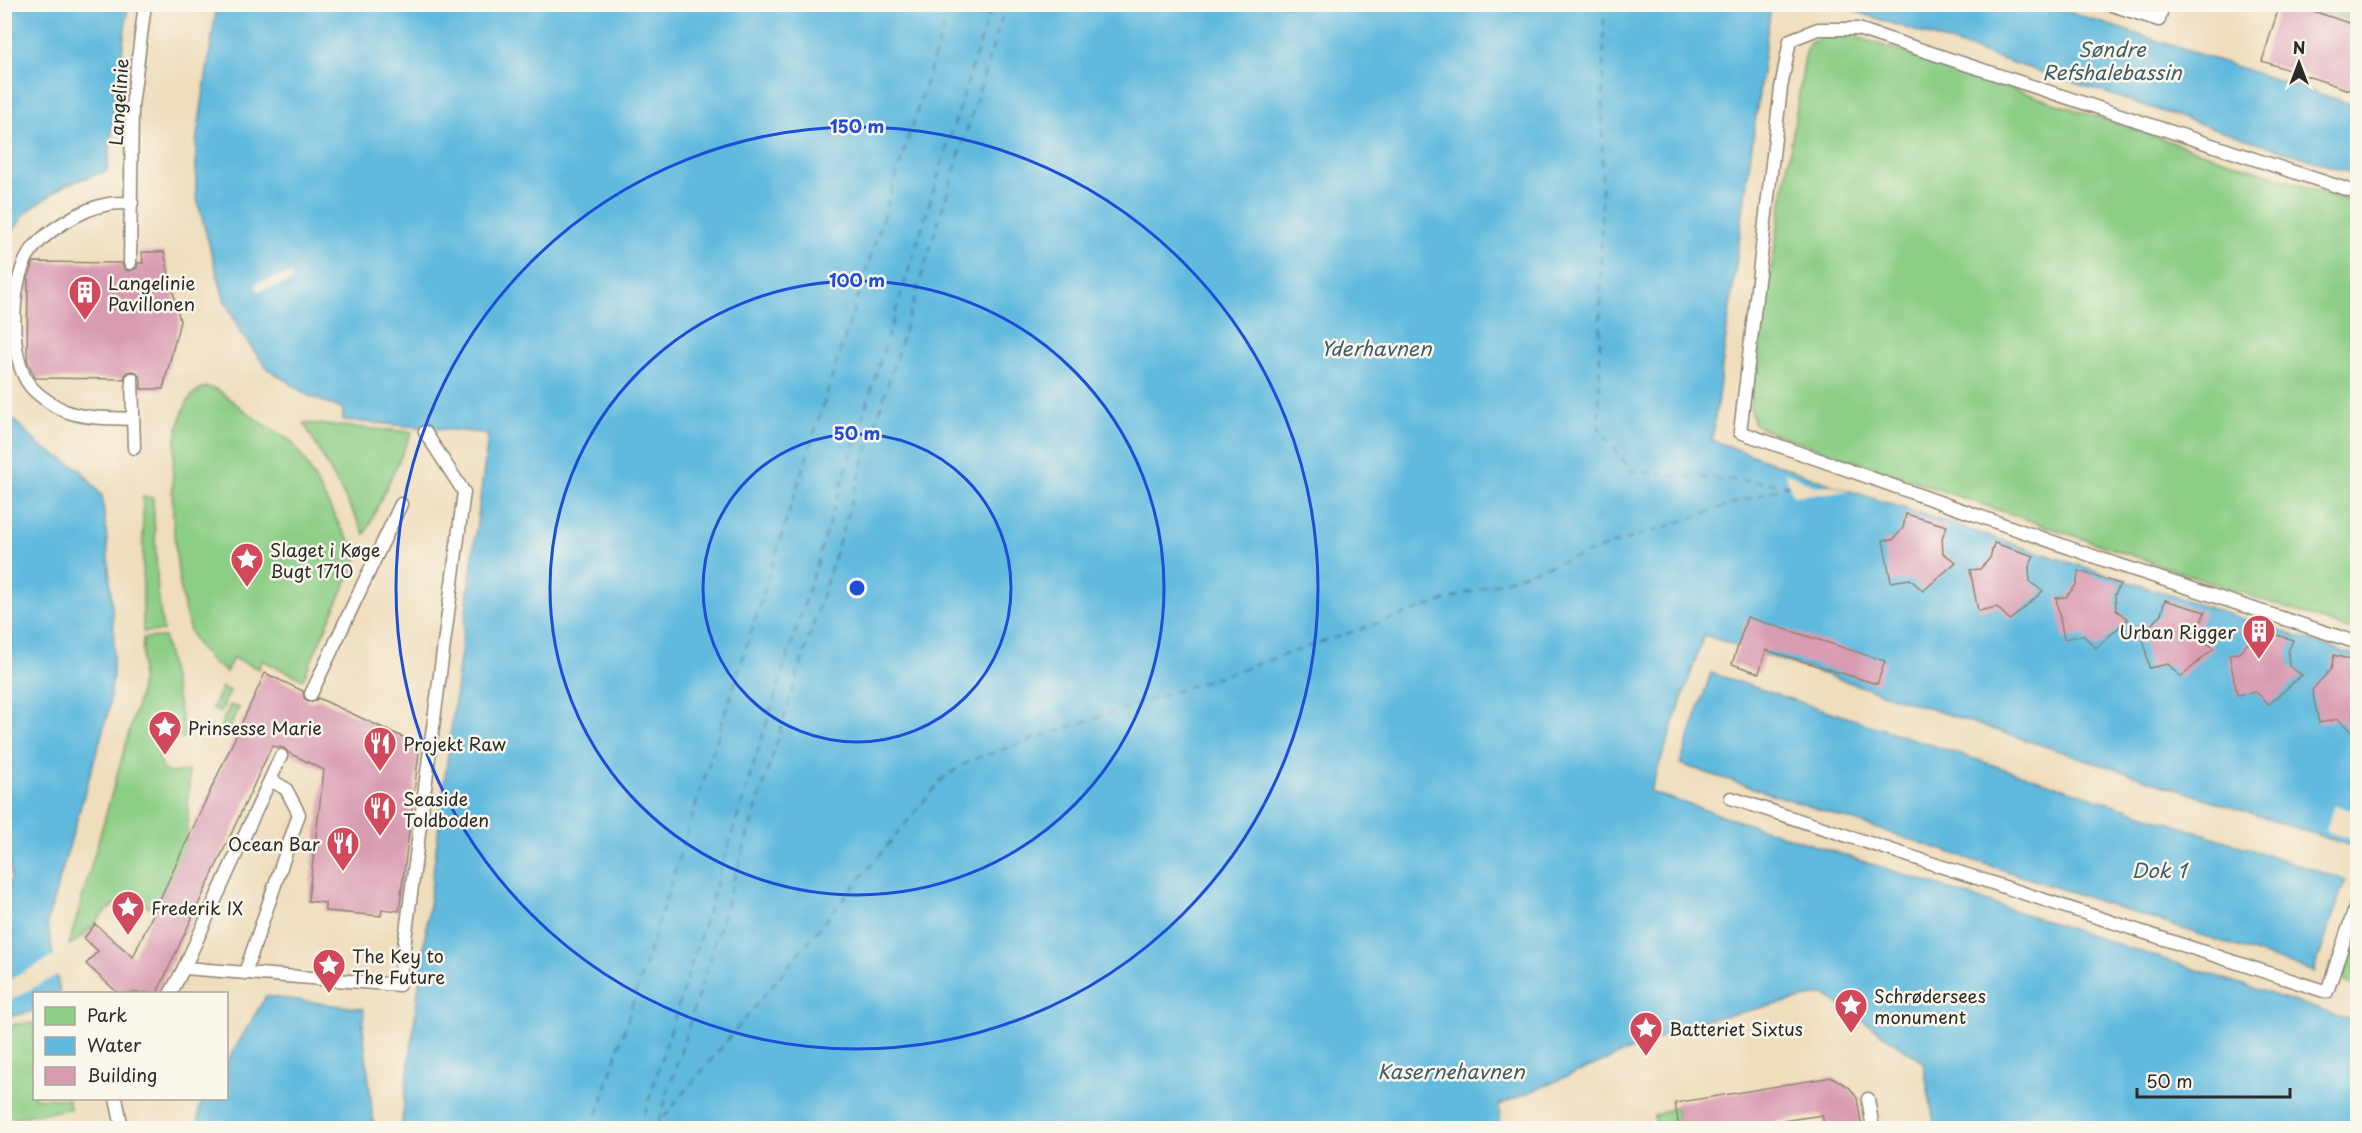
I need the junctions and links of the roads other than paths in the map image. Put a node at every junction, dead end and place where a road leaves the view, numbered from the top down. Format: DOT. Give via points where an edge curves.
graph roads {
  1 [pos="145,4"];
  2 [pos="2109,4"];
  3 [pos="2163,4"];
  4 [pos="2358,193"];
  5 [pos="132,203"];
  6 [pos="130,263"];
  7 [pos="132,379"];
  8 [pos="133,419"];
  9 [pos="425,432"];
  10 [pos="134,448"];
  11 [pos="401,504"];
  12 [pos="2358,643"];
  13 [pos="311,694"];
  14 [pos="281,756"];
  15 [pos="271,780"];
  16 [pos="1731,798"];
  17 [pos="2358,899"];
  18 [pos="184,968"];
  19 [pos="245,973"];
  20 [pos="171,992"];
  21 [pos="1868,1099"];
  22 [pos="116,1100"];
  23 [pos="122,1128"];
  24 [pos="1873,1128"];
  1 -- 5 [label="lane, Langelinie" via="132,106"];
  2 -- 3 [label="lane" via="2158,20"];
  4 -- 12 [label="lane" via="1858,29 1818,29 1799,36 1790,40 1781,88 1740,432 2104,560"];
  5 -- 6 [label="lane, Langelinie"];
  5 -- 8 [label="lane" via="108,204 78,215 29,253 16,287 16,344 31,387 63,411 86,417"];
  7 -- 8 [label="lane"];
  8 -- 10 [label="lane"];
  9 -- 19 [label="lane" via="464,492 399,986"];
  11 -- 13 [label="lane"];
  14 -- 15 [label="lane"];
  15 -- 18 [label="lane"];
  15 -- 19 [label="lane" via="286,789 299,814"];
  16 -- 17 [label="lane" via="2327,992"];
  18 -- 19 [label="lane"];
  18 -- 20 [label="lane"];
  21 -- 24 [label="lane"];
  22 -- 23 [label="lane"];
}
